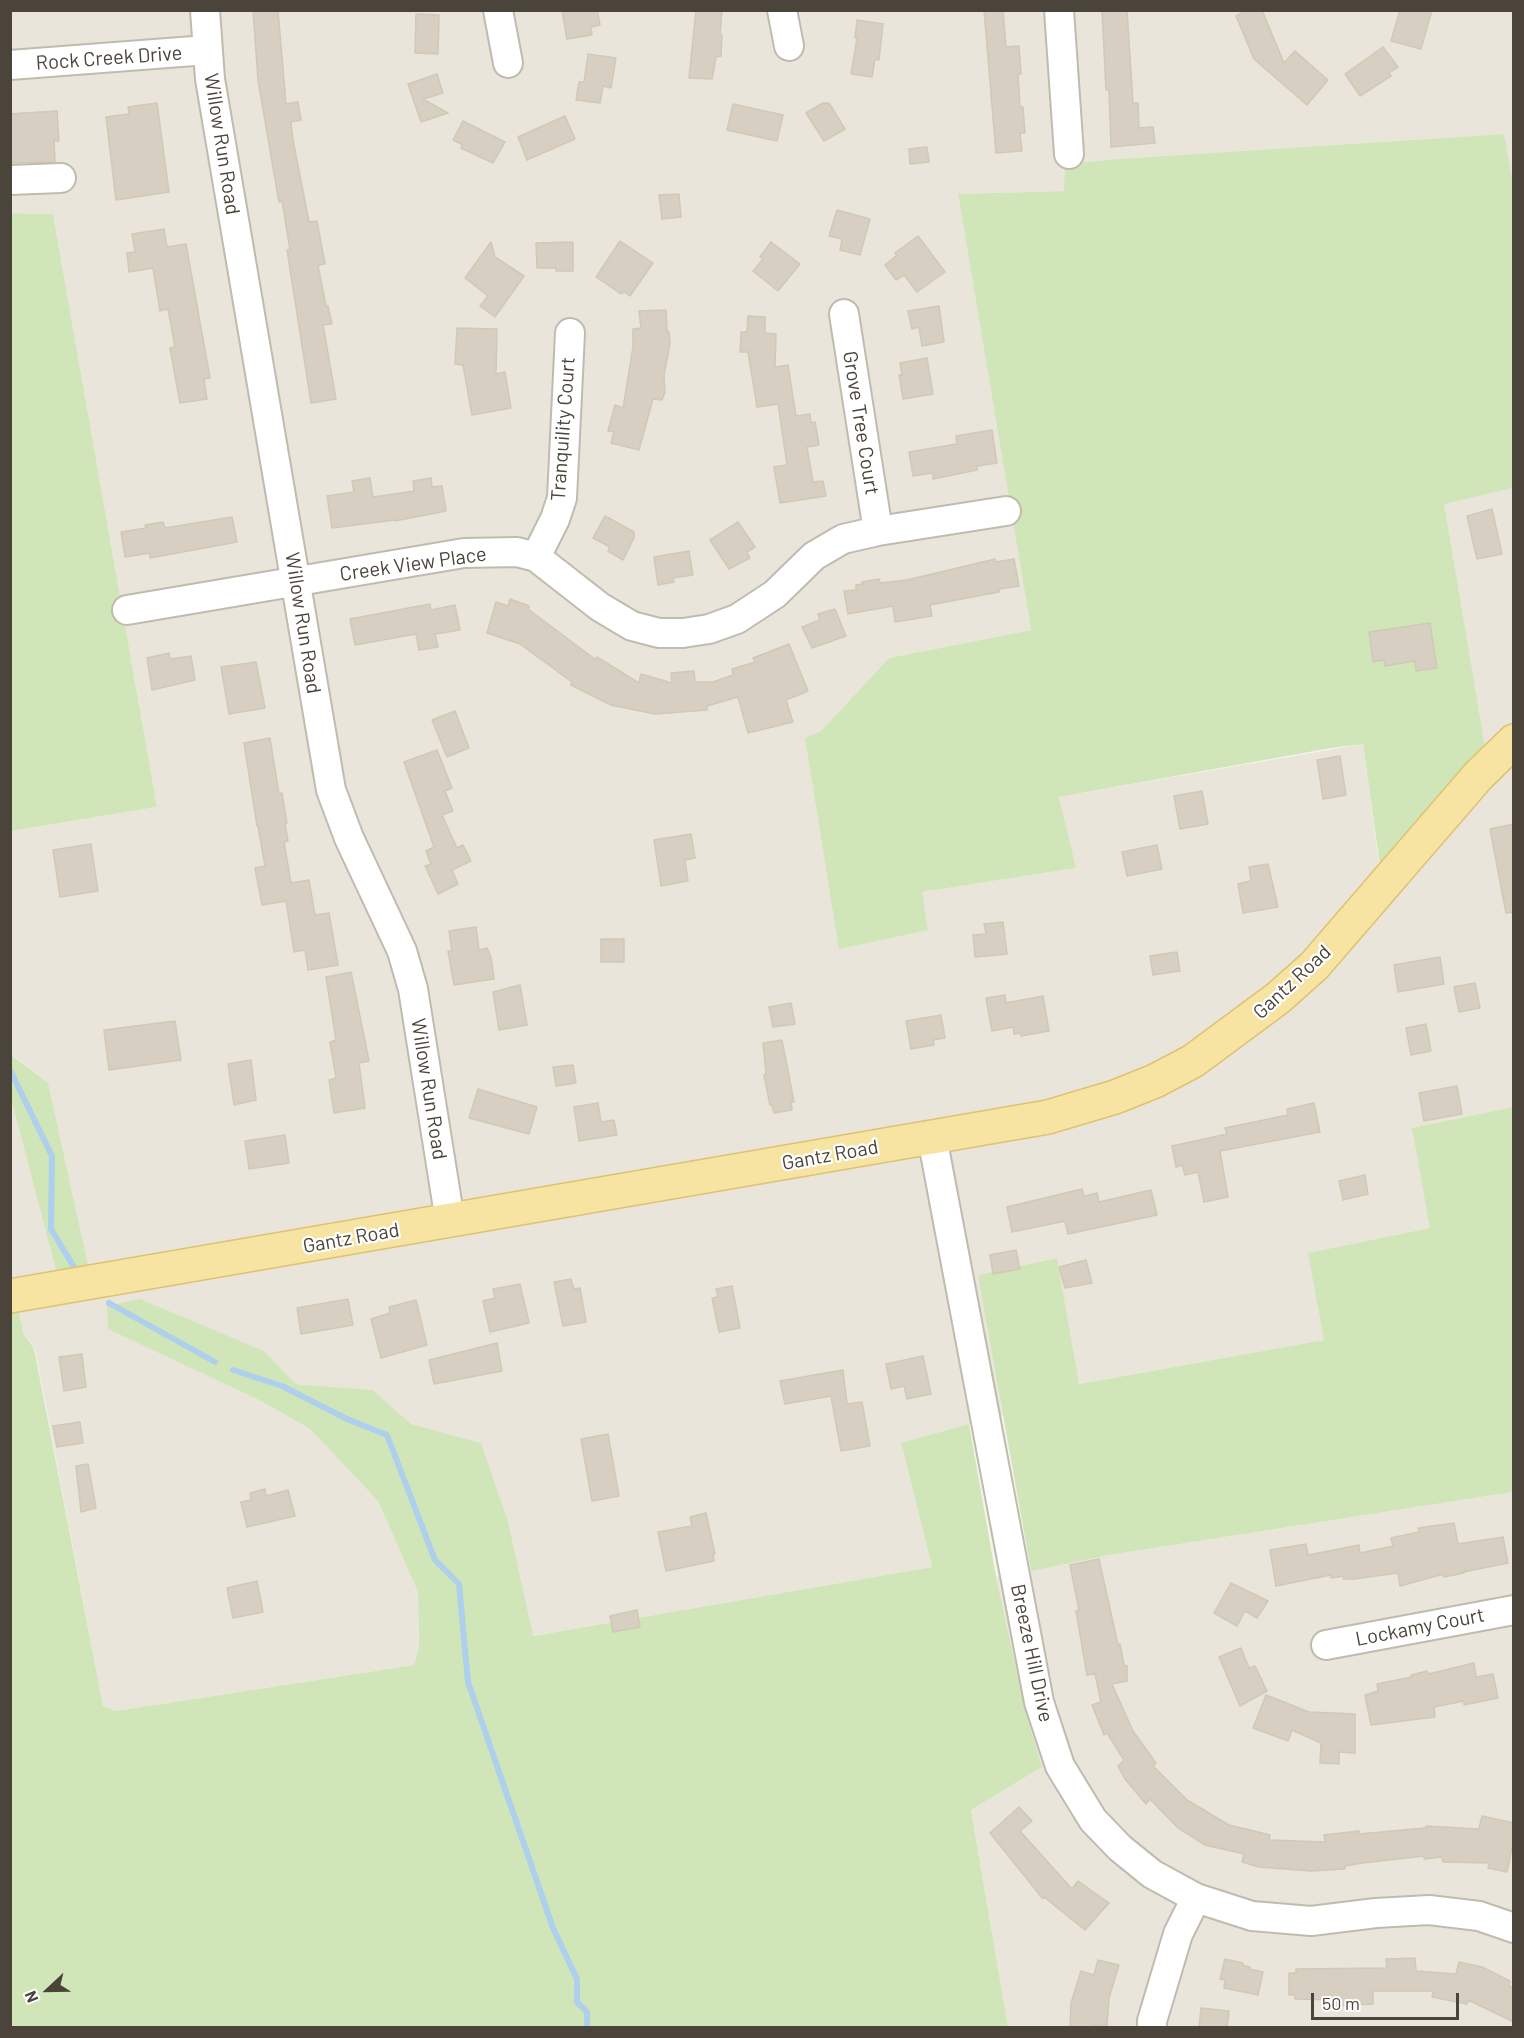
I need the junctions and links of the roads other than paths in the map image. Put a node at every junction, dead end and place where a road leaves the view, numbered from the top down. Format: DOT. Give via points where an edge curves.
graph roads {
  1 [pos="205,10"];
  2 [pos="498,10"];
  3 [pos="782,10"];
  4 [pos="1059,10"];
  5 [pos="789,46"];
  6 [pos="207,50"];
  7 [pos="508,63"];
  8 [pos="10,65"];
  9 [pos="1068,154"];
  10 [pos="61,178"];
  11 [pos="10,180"];
  12 [pos="844,314"];
  13 [pos="570,333"];
  14 [pos="1006,511"];
  15 [pos="879,531"];
  16 [pos="536,556"];
  17 [pos="296,582"];
  18 [pos="127,610"];
  19 [pos="1514,741"];
  20 [pos="932,1137"];
  21 [pos="450,1221"];
  22 [pos="10,1296"];
  23 [pos="1514,1610"];
  24 [pos="1326,1645"];
  25 [pos="1196,1898"];
  26 [pos="1514,1928"];
  27 [pos="1152,2028"];
  1 -- 6 [label="street, Willow Run Road"];
  2 -- 7 [label="street"];
  3 -- 5 [label="street"];
  4 -- 9 [label="street"];
  6 -- 8 [label="street, Rock Creek Drive"];
  6 -- 17 [label="street, Willow Run Road"];
  10 -- 11 [label="street"];
  12 -- 15 [label="street, Grove Tree Court"];
  13 -- 16 [label="street, Tranquility Court" via="561,498"];
  14 -- 15 [label="street"];
  15 -- 16 [label="street" via="843,539 814,556 775,594 737,619 683,633 632,627"];
  16 -- 17 [label="street, Creek View Place" via="517,552 464,553"];
  17 -- 18 [label="street, Creek View Place"];
  17 -- 21 [label="street, Willow Run Road" via="331,790 402,951 413,989"];
  19 -- 20 [label="main road, Gantz Road" via="1478,776 1314,966 1260,1014 1193,1061 1155,1081 1082,1108"];
  20 -- 21 [label="main road, Gantz Road"];
  20 -- 25 [label="street, Breeze Hill Drive" via="1039,1702 1060,1766 1093,1820 1120,1848 1152,1874"];
  21 -- 22 [label="main road, Gantz Road"];
  23 -- 24 [label="street, Lockamy Court"];
  25 -- 26 [label="street, Breeze Hill Drive" via="1251,1916 1311,1921 1429,1910 1479,1917"];
  25 -- 27 [label="street" via="1178,1934"];
}
